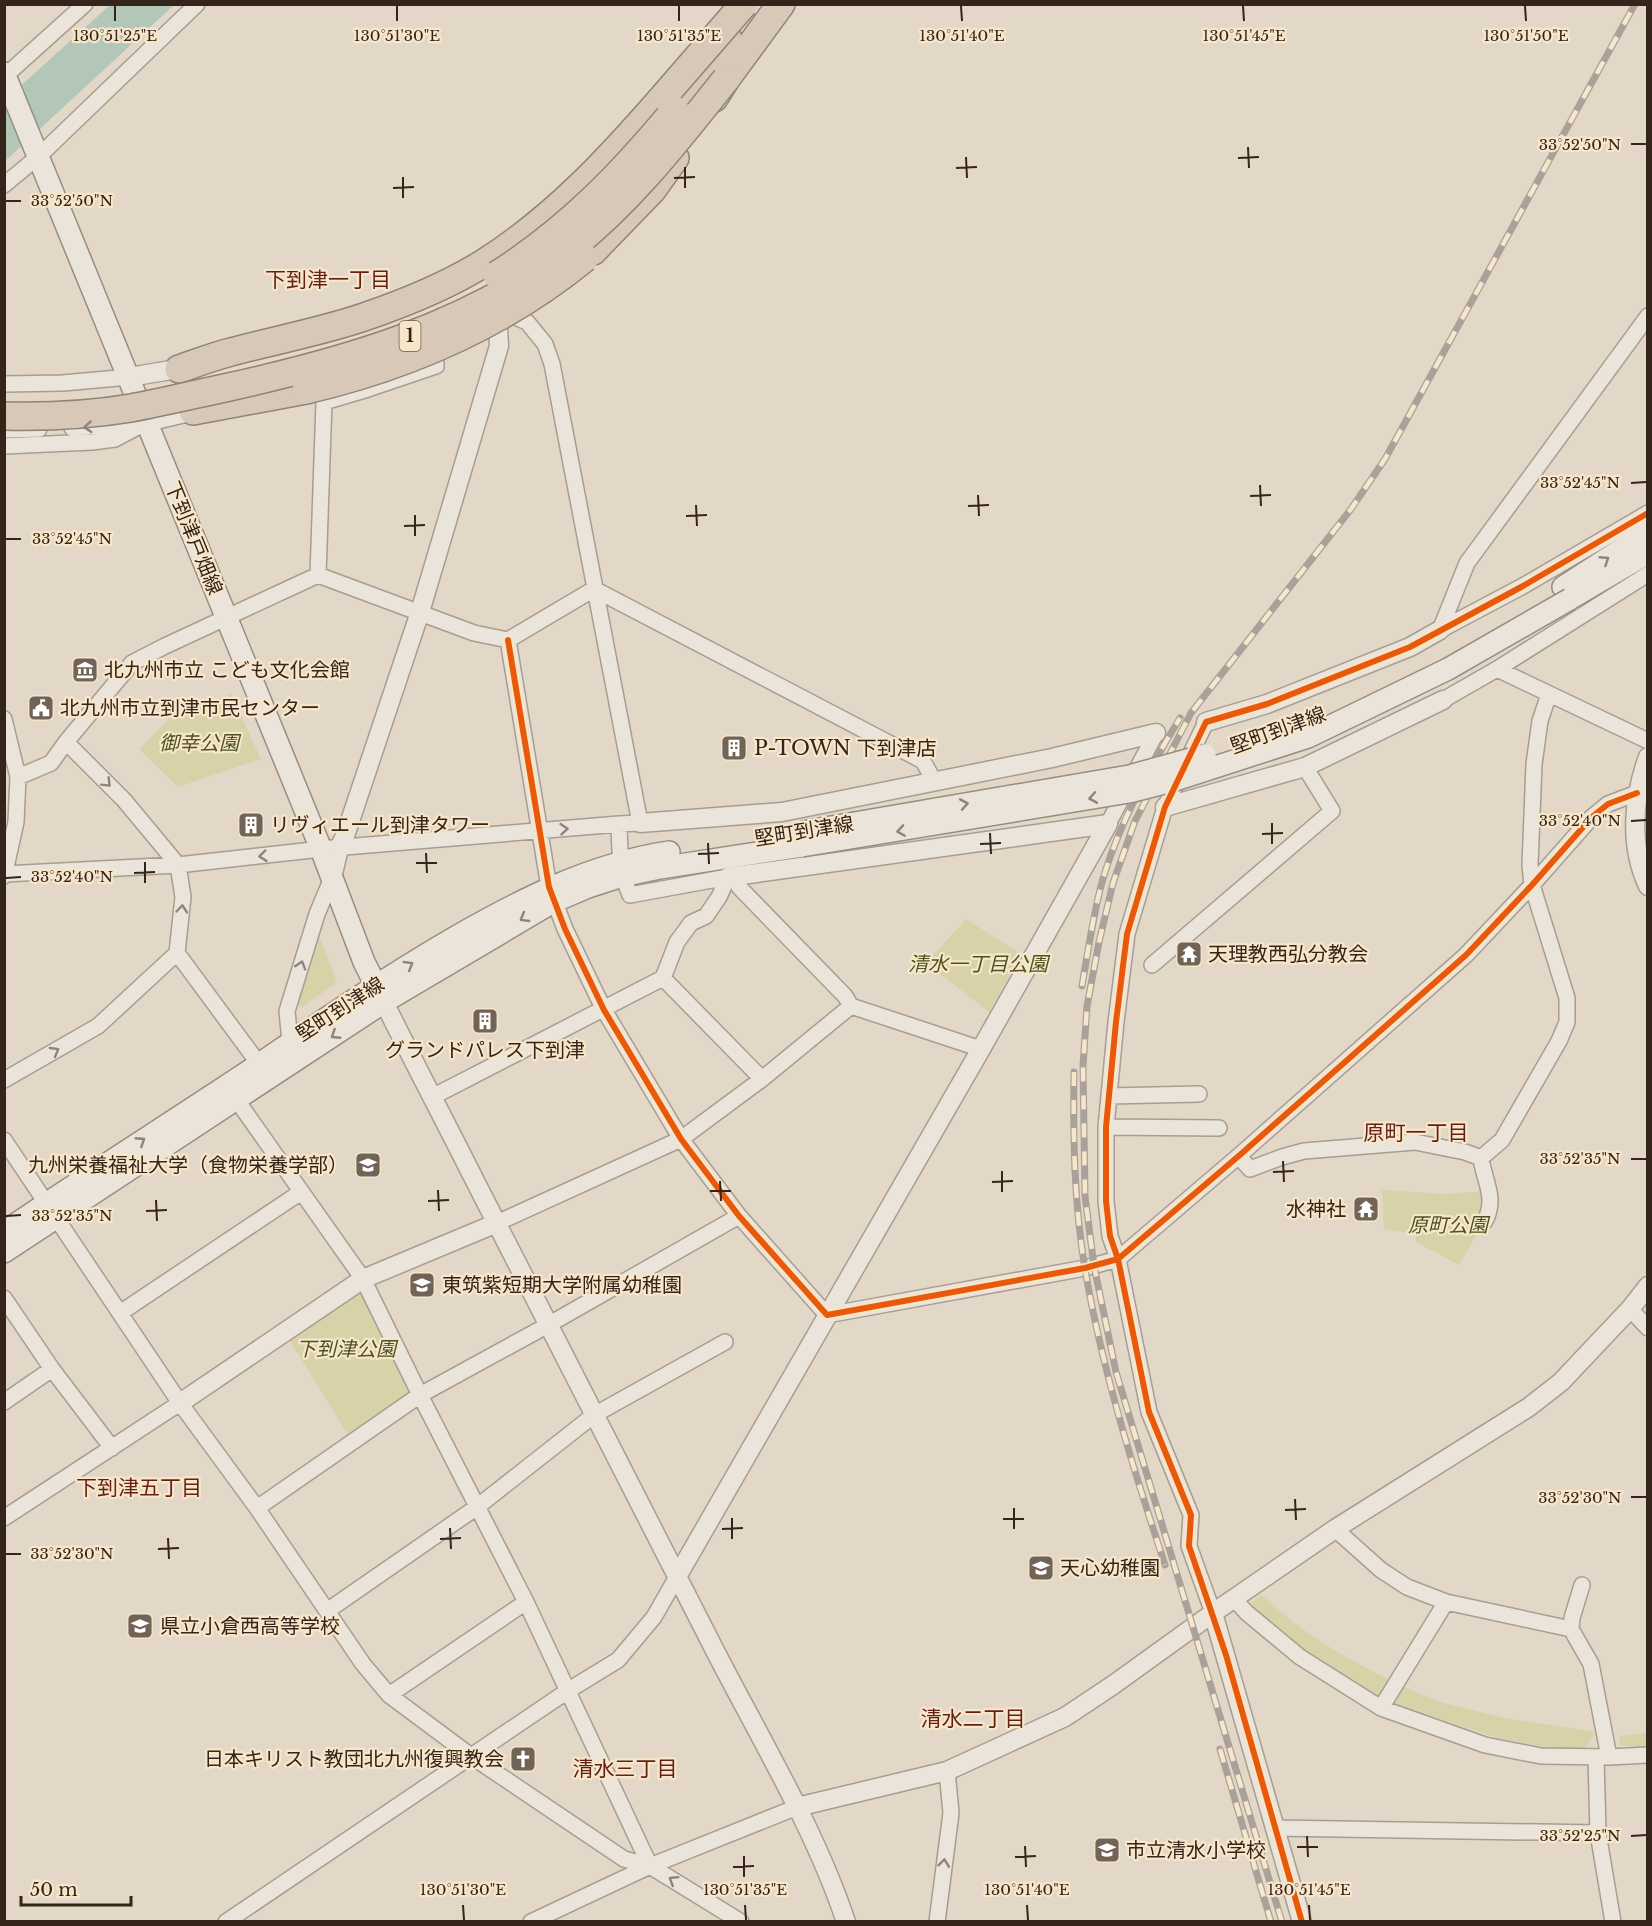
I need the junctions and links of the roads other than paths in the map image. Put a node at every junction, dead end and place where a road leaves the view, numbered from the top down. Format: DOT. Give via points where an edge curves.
graph roads {
  1 [pos="85,4"];
  2 [pos="197,4"];
  3 [pos="743,4"];
  4 [pos="753,4"];
  5 [pos="774,4"];
  6 [pos="781,4"];
  7 [pos="6,77"];
  8 [pos="726,79"];
  9 [pos="37,150"];
  10 [pos="4,185"];
  11 [pos="490,273"];
  12 [pos="496,309"];
  13 [pos="1647,316"];
  14 [pos="435,337"];
  15 [pos="180,369"];
  16 [pos="129,376"];
  17 [pos="4,384"];
  18 [pos="4,402"];
  19 [pos="193,411"];
  20 [pos="4,416"];
  21 [pos="147,422"];
  22 [pos="4,430"];
  23 [pos="4,446"];
  24 [pos="1647,513"];
  25 [pos="1647,532"];
  26 [pos="1647,553"];
  27 [pos="1647,574"];
  28 [pos="318,575"];
  29 [pos="594,589"];
  30 [pos="1567,593"];
  31 [pos="420,612"];
  32 [pos="226,617"];
  33 [pos="1440,630"];
  34 [pos="508,640"];
  35 [pos="1497,669"];
  36 [pos="1549,694"];
  37 [pos="1443,700"];
  38 [pos="4,719"];
  39 [pos="1206,722"];
  40 [pos="1156,733"];
  41 [pos="1647,741"];
  42 [pos="66,742"];
  43 [pos="1647,757"];
  44 [pos="1305,767"];
  45 [pos="18,777"];
  46 [pos="934,782"];
  47 [pos="1637,793"];
  48 [pos="1165,807"];
  49 [pos="640,823"];
  50 [pos="619,824"];
  51 [pos="1108,824"];
  52 [pos="540,831"];
  53 [pos="330,848"];
  54 [pos="178,865"];
  55 [pos="621,869"];
  56 [pos="5,874"];
  57 [pos="732,876"];
  58 [pos="332,878"];
  59 [pos="1532,885"];
  60 [pos="1647,886"];
  61 [pos="551,895"];
  62 [pos="177,954"];
  63 [pos="1152,965"];
  64 [pos="663,978"];
  65 [pos="379,994"];
  66 [pos="851,1006"];
  67 [pos="604,1010"];
  68 [pos="290,1042"];
  69 [pos="981,1049"];
  70 [pos="259,1064"];
  71 [pos="762,1079"];
  72 [pos="4,1080"];
  73 [pos="1199,1094"];
  74 [pos="1109,1096"];
  75 [pos="432,1097"];
  76 [pos="236,1099"];
  77 [pos="1106,1127"];
  78 [pos="1219,1128"];
  79 [pos="4,1140"];
  80 [pos="681,1140"];
  81 [pos="1241,1154"];
  82 [pos="1481,1158"];
  83 [pos="301,1192"];
  84 [pos="52,1210"];
  85 [pos="739,1216"];
  86 [pos="1485,1221"];
  87 [pos="497,1223"];
  88 [pos="4,1232"];
  89 [pos="4,1252"];
  90 [pos="1118,1259"];
  91 [pos="363,1280"];
  92 [pos="1647,1286"];
  93 [pos="4,1298"];
  94 [pos="1630,1309"];
  95 [pos="120,1313"];
  96 [pos="827,1315"];
  97 [pos="548,1325"];
  98 [pos="1647,1328"];
  99 [pos="725,1342"];
  100 [pos="52,1369"];
  101 [pos="420,1395"];
  102 [pos="4,1402"];
  103 [pos="180,1403"];
  104 [pos="594,1415"];
  105 [pos="112,1448"];
  106 [pos="477,1507"];
  107 [pos="257,1508"];
  108 [pos="4,1518"];
  109 [pos="1335,1529"];
  110 [pos="678,1575"];
  111 [pos="1582,1585"];
  112 [pos="1234,1599"];
  113 [pos="526,1602"];
  114 [pos="1446,1602"];
  115 [pos="327,1611"];
  116 [pos="1213,1613"];
  117 [pos="1571,1629"];
  118 [pos="569,1690"];
  119 [pos="389,1695"];
  120 [pos="1381,1708"];
  121 [pos="1647,1755"];
  122 [pos="471,1756"];
  123 [pos="1603,1757"];
  124 [pos="947,1771"];
  125 [pos="797,1807"];
  126 [pos="1275,1828"];
  127 [pos="1598,1833"];
  128 [pos="650,1866"];
  129 [pos="840,1904"];
  130 [pos="226,1922"];
  131 [pos="531,1922"];
  132 [pos="741,1922"];
  133 [pos="846,1922"];
  134 [pos="851,1922"];
  135 [pos="937,1922"];
  136 [pos="1302,1922"];
  137 [pos="1613,1922"];
  1 -- 7 [label="street"];
  2 -- 9 [label="street"];
  3 -- 11 [label="street" via="655,120 581,202"];
  3 -- 15 [label="highway, bridge" via="590,178 558,208 483,264 362,318 228,352"];
  4 -- 18 [label="highway, bridge" via="675,110 616,179 522,259 450,302 363,338 315,352 151,389 83,400"];
  5 -- 12 [label="street" via="693,111 601,216"];
  6 -- 8 [label="highway, 1"];
  7 -- 9 [label="main road, 下到津戸畑線"];
  8 -- 19 [label="highway, bridge" via="652,189 593,252 521,305 448,344 370,374"];
  8 -- 20 [label="highway, 1, bridge" via="650,172 591,231 528,278 456,317 318,366 132,408"];
  9 -- 10 [label="street"];
  9 -- 16 [label="main road, 下到津戸畑線"];
  11 -- 12 [label="street"];
  11 -- 15 [label="street" via="448,294 355,330"];
  12 -- 14 [label="street"];
  12 -- 29 [label="street" via="527,322 545,345 552,364"];
  12 -- 31 [label="street" via="499,346"];
  13 -- 33 [label="street" via="1467,563"];
  14 -- 19 [label="street" via="367,362"];
  14 -- 28 [label="street" via="436,366 324,402"];
  15 -- 16 [label="street"];
  16 -- 17 [label="street"];
  16 -- 21 [label="main road, 下到津戸畑線"];
  19 -- 21 [label="street"];
  21 -- 22 [label="street, one-way"];
  21 -- 23 [label="street" via="115,439"];
  21 -- 32 [label="main road, 下到津戸畑線"];
  24 -- 33 [label="street"];
  30 -- 25 [label="main road, 堅町到津線, one-way"];
  26 -- 30 [label="main road, 堅町到津線"];
  27 -- 35 [label="street"];
  28 -- 31 [label="street"];
  28 -- 32 [label="street"];
  29 -- 34 [label="street"];
  29 -- 46 [label="street" via="923,761"];
  29 -- 49 [label="street"];
  30 -- 55 [label="main road, 堅町到津線, bridge" via="1448,669 1308,737 1172,781 1129,792 802,839 660,868"];
  31 -- 34 [label="street" via="474,633"];
  31 -- 53 [label="street" via="345,836"];
  32 -- 42 [label="street" via="132,663"];
  32 -- 53 [label="main road, 下到津戸畑線"];
  33 -- 39 [label="street" via="1410,647 1267,704"];
  34 -- 52 [label="street"];
  35 -- 36 [label="street"];
  35 -- 37 [label="street"];
  36 -- 41 [label="street"];
  36 -- 59 [label="street" via="1540,721 1534,764"];
  37 -- 44 [label="street"];
  38 -- 45 [label="street"];
  39 -- 48 [label="street"];
  40 -- 46 [label="street"];
  40 -- 51 [label="street"];
  42 -- 45 [label="street" via="51,763"];
  42 -- 54 [label="street, one-way" via="124,800"];
  43 -- 47 [label="street"];
  44 -- 48 [label="street"];
  44 -- 63 [label="street" via="1332,811"];
  45 -- 56 [label="street" via="15,822"];
  46 -- 49 [label="street" via="782,812"];
  47 -- 59 [label="street" via="1608,804 1592,817"];
  47 -- 60 [label="street" via="1636,846"];
  48 -- 74 [label="street" via="1128,934"];
  49 -- 50 [label="street"];
  52 -- 50 [label="street, one-way"];
  50 -- 55 [label="street"];
  51 -- 57 [label="street"];
  51 -- 69 [label="street"];
  52 -- 53 [label="street"];
  52 -- 61 [label="street"];
  53 -- 54 [label="street, one-way"];
  53 -- 58 [label="main road, 下到津戸畑線"];
  54 -- 56 [label="street"];
  62 -- 54 [label="street, one-way" via="183,897"];
  55 -- 57 [label="street" via="630,895"];
  55 -- 61 [label="main road, 堅町到津線"];
  57 -- 64 [label="street" via="706,916 691,923 677,942"];
  57 -- 66 [label="street"];
  58 -- 65 [label="main road, 下到津戸畑線"];
  68 -- 58 [label="street, one-way" via="287,1011"];
  59 -- 81 [label="street" via="1466,956"];
  59 -- 82 [label="street" via="1567,998 1568,1022 1502,1140"];
  61 -- 65 [label="main road, 堅町到津線" via="486,920"];
  61 -- 67 [label="street"];
  62 -- 70 [label="street"];
  72 -- 62 [label="street, one-way" via="98,1026"];
  64 -- 67 [label="street"];
  64 -- 71 [label="street"];
  65 -- 68 [label="main road, 堅町到津線"];
  65 -- 75 [label="street"];
  65 -- 76 [label="main road, 堅町到津線, one-way"];
  66 -- 69 [label="street"];
  66 -- 71 [label="street"];
  67 -- 75 [label="street"];
  67 -- 80 [label="street"];
  68 -- 70 [label="main road, 堅町到津線"];
  69 -- 96 [label="street"];
  84 -- 70 [label="main road, 堅町到津線, one-way"];
  71 -- 80 [label="street"];
  73 -- 74 [label="street"];
  74 -- 77 [label="street"];
  75 -- 87 [label="street"];
  76 -- 83 [label="street"];
  76 -- 84 [label="main road, 堅町到津線"];
  77 -- 78 [label="street"];
  77 -- 90 [label="street" via="1106,1201 1110,1236"];
  79 -- 84 [label="street"];
  80 -- 85 [label="street"];
  80 -- 87 [label="street"];
  81 -- 82 [label="street" via="1250,1169 1304,1151 1415,1142"];
  81 -- 90 [label="street"];
  82 -- 86 [label="street" via="1491,1198"];
  83 -- 91 [label="street"];
  83 -- 95 [label="street"];
  84 -- 88 [label="main road, 堅町到津線"];
  84 -- 89 [label="main road, 堅町到津線"];
  84 -- 95 [label="street"];
  85 -- 96 [label="street"];
  85 -- 97 [label="street"];
  87 -- 91 [label="street"];
  87 -- 97 [label="street"];
  90 -- 96 [label="street"];
  90 -- 116 [label="street" via="1149,1412 1191,1515 1190,1546"];
  91 -- 101 [label="street"];
  91 -- 103 [label="street"];
  92 -- 94 [label="street"];
  93 -- 100 [label="street"];
  94 -- 98 [label="street"];
  94 -- 109 [label="street" via="1561,1382 1529,1407"];
  95 -- 103 [label="street"];
  96 -- 110 [label="street"];
  97 -- 101 [label="street"];
  97 -- 104 [label="street"];
  99 -- 104 [label="street"];
  100 -- 102 [label="street"];
  100 -- 105 [label="street"];
  101 -- 106 [label="street"];
  101 -- 107 [label="street"];
  103 -- 105 [label="street"];
  103 -- 107 [label="street"];
  104 -- 106 [label="street"];
  104 -- 110 [label="street"];
  105 -- 108 [label="street"];
  106 -- 113 [label="street"];
  106 -- 115 [label="street"];
  107 -- 115 [label="street"];
  109 -- 112 [label="street"];
  109 -- 114 [label="street" via="1389,1576"];
  110 -- 118 [label="street" via="654,1617 618,1660"];
  110 -- 125 [label="street"];
  111 -- 117 [label="street"];
  112 -- 116 [label="street"];
  112 -- 120 [label="street" via="1300,1657"];
  113 -- 118 [label="street"];
  113 -- 119 [label="street"];
  114 -- 117 [label="street"];
  114 -- 120 [label="street"];
  115 -- 119 [label="street"];
  116 -- 124 [label="street" via="1065,1717"];
  116 -- 126 [label="street"];
  117 -- 123 [label="street" via="1591,1664"];
  118 -- 122 [label="street"];
  118 -- 128 [label="street"];
  119 -- 122 [label="street"];
  120 -- 123 [label="street" via="1485,1745 1541,1756"];
  121 -- 123 [label="street"];
  122 -- 128 [label="street" via="624,1859"];
  122 -- 130 [label="street"];
  123 -- 127 [label="street"];
  124 -- 125 [label="street"];
  135 -- 124 [label="street, one-way" via="951,1813"];
  125 -- 128 [label="street"];
  125 -- 129 [label="street"];
  126 -- 127 [label="street"];
  126 -- 136 [label="street"];
  127 -- 137 [label="street"];
  128 -- 131 [label="street"];
  132 -- 128 [label="street, one-way"];
  129 -- 133 [label="street"];
  129 -- 134 [label="street"];
}
